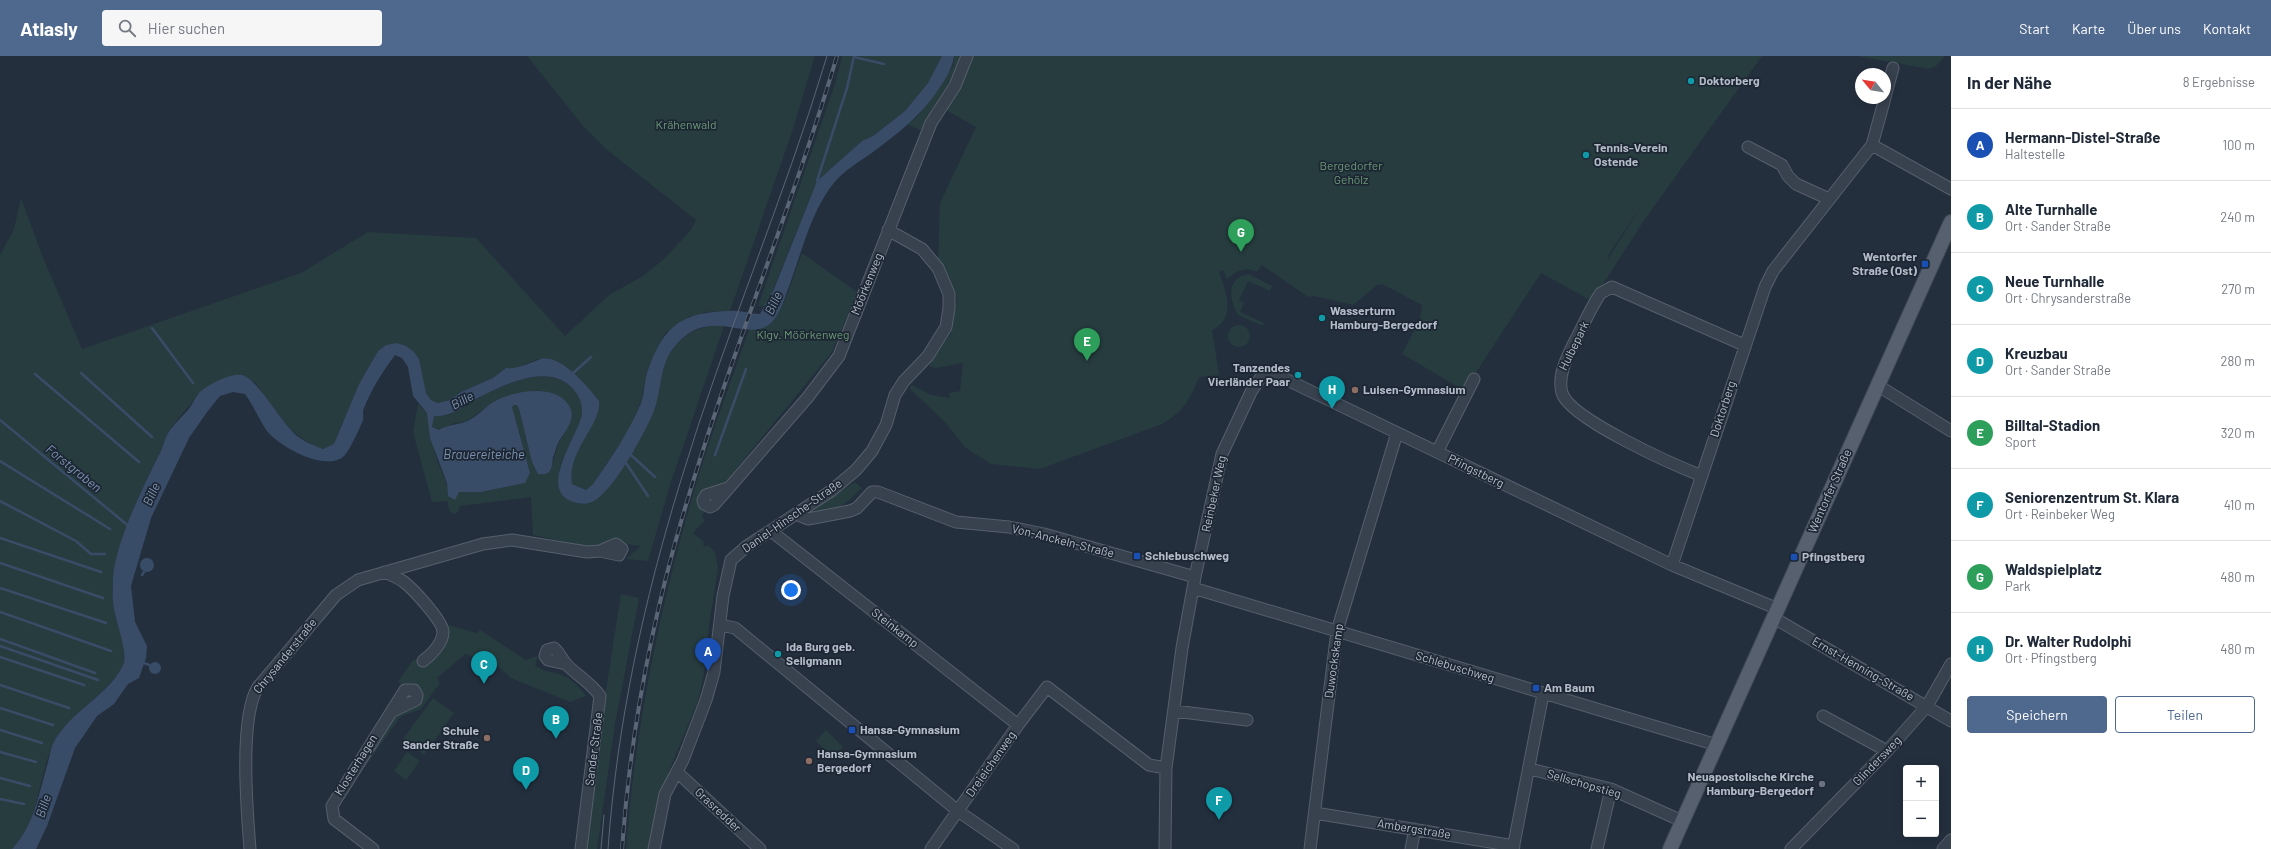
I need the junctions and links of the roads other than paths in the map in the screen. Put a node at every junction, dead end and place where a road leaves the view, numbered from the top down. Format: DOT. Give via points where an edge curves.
graph roads {
  1 [pos="967,56"];
  2 [pos="1893,68"];
  3 [pos="1891,76"];
  4 [pos="1883,104"];
  5 [pos="1872,145"];
  6 [pos="1748,147"];
  7 [pos="1951,189"];
  8 [pos="1829,199"];
  9 [pos="1951,222"];
  10 [pos="888,230"];
  11 [pos="1744,345"];
  12 [pos="1259,379"];
  13 [pos="1474,379"];
  14 [pos="1877,385"];
  15 [pos="1951,431"];
  16 [pos="1397,433"];
  17 [pos="1437,452"];
  18 [pos="1702,476"];
  19 [pos="706,506"];
  20 [pos="798,514"];
  21 [pos="771,531"];
  22 [pos="600,551"];
  23 [pos="1672,565"];
  24 [pos="385,572"];
  25 [pos="1194,582"];
  26 [pos="1776,614"];
  27 [pos="720,625"];
  28 [pos="1337,631"];
  29 [pos="423,661"];
  30 [pos="566,664"];
  31 [pos="1951,664"];
  32 [pos="1543,694"];
  33 [pos="1927,706"];
  34 [pos="1174,711"];
  35 [pos="390,712"];
  36 [pos="1823,716"];
  37 [pos="1248,720"];
  38 [pos="1951,721"];
  39 [pos="1018,725"];
  40 [pos="1717,745"];
  41 [pos="1887,751"];
  42 [pos="1166,768"];
  43 [pos="1530,769"];
  44 [pos="677,772"];
  45 [pos="1611,789"];
  46 [pos="958,811"];
  47 [pos="1315,813"];
  48 [pos="1682,821"];
  49 [pos="1415,829"];
  50 [pos="1951,840"];
  51 [pos="1513,847"];
  52 [pos="250,849"];
  53 [pos="373,849"];
  54 [pos="581,849"];
  55 [pos="654,849"];
  56 [pos="760,849"];
  57 [pos="931,849"];
  58 [pos="1013,849"];
  59 [pos="1165,849"];
  60 [pos="1310,849"];
  61 [pos="1412,849"];
  62 [pos="1597,849"];
  63 [pos="1670,849"];
  64 [pos="1791,849"];
  65 [pos="1943,849"];
  1 -- 10 [label="street, Möörkenweg" via="955,86 931,123"];
  2 -- 3 [label="street, Doktorberg"];
  4 -- 5 [label="street, Doktorberg"];
  5 -- 7 [label="street"];
  5 -- 8 [label="street, Doktorberg"];
  6 -- 8 [label="street" via="1782,165 1796,184"];
  8 -- 11 [label="street, Doktorberg" via="1773,270"];
  9 -- 14 [label="main road, Wentorfer Straße"];
  10 -- 19 [label="street, Möörkenweg" via="839,356 808,397 714,505"];
  10 -- 20 [label="street, Daniel-Hinsche-Straße" via="922,249 938,268 949,294 950,308 946,327 928,356 904,381 895,395 886,425 872,451 856,470"];
  11 -- 18 [label="street, Doktorberg"];
  11 -- 18 [label="street, Hulbepark" via="1612,287 1602,293 1575,341 1560,376 1562,393 1569,405 1663,461"];
  12 -- 16 [label="street, Pfingstberg" via="1266,373 1277,375"];
  12 -- 25 [label="street, Reinbeker Weg" via="1233,427 1222,454"];
  13 -- 17 [label="street, Pfingstberg"];
  14 -- 15 [label="street"];
  14 -- 26 [label="main road, Wentorfer Straße"];
  16 -- 17 [label="street, Pfingstberg"];
  16 -- 28 [label="street, Duwockskamp"];
  17 -- 23 [label="street, Pfingstberg"];
  18 -- 23 [label="street, Doktorberg"];
  20 -- 21 [label="street, Daniel-Hinsche-Straße"];
  20 -- 25 [label="street, Von-Anckeln-Straße" via="808,519 850,511 857,508 872,492 878,492 956,522 1009,527 1044,534"];
  21 -- 27 [label="street, Daniel-Hinsche-Straße" via="732,560 723,596"];
  21 -- 39 [label="street, Steinkamp"];
  22 -- 24 [label="street, Chrysanderstraße" via="587,552 512,540 482,544"];
  23 -- 26 [label="street, Pfingstberg"];
  24 -- 29 [label="street" via="404,582 442,626 443,636"];
  24 -- 52 [label="street, Chrysanderstraße" via="358,580 343,589 320,612 254,693 247,720"];
  25 -- 28 [label="street, Schlebuschweg"];
  25 -- 34 [label="street, Reinbeker Weg"];
  26 -- 33 [label="street, Ernst-Henning-Straße"];
  26 -- 40 [label="main road, Wentorfer Straße"];
  27 -- 44 [label="street, Daniel-Hinsche-Straße" via="714,672 706,700"];
  27 -- 46 [label="street" via="735,628"];
  28 -- 32 [label="street, Schlebuschweg"];
  28 -- 47 [label="street, Duwockskamp"];
  30 -- 54 [label="street, Sander Straße" via="594,687 600,696"];
  31 -- 33 [label="street, Glindersweg"];
  32 -- 40 [label="street, Schlebuschweg"];
  32 -- 43 [label="street"];
  33 -- 38 [label="street, Ernst-Henning-Straße"];
  33 -- 41 [label="street, Glindersweg"];
  34 -- 37 [label="street"];
  34 -- 42 [label="street, Reinbeker Weg"];
  35 -- 53 [label="street, Klosterhagen" via="332,806 334,819"];
  36 -- 41 [label="street"];
  39 -- 42 [label="street, Dreieichenweg" via="1048,688 1149,765"];
  39 -- 46 [label="street, Dreieichenweg"];
  40 -- 48 [label="main road, Wentorfer Straße"];
  41 -- 64 [label="street, Glindersweg"];
  42 -- 59 [label="street, Reinbeker Weg"];
  43 -- 45 [label="street, Sellschopstieg"];
  43 -- 51 [label="street"];
  44 -- 55 [label="street, Daniel-Hinsche-Straße" via="664,794"];
  44 -- 56 [label="street, Grasredder"];
  45 -- 48 [label="street, Sellschopstieg"];
  45 -- 62 [label="street"];
  46 -- 57 [label="street, Dreieichenweg"];
  46 -- 58 [label="street"];
  47 -- 49 [label="street, Ambergstraße"];
  47 -- 60 [label="street, Duwockskamp"];
  48 -- 63 [label="main road, Wentorfer Straße"];
  49 -- 51 [label="street, Ambergstraße"];
  49 -- 61 [label="street"];
  50 -- 65 [label="street"];
}
